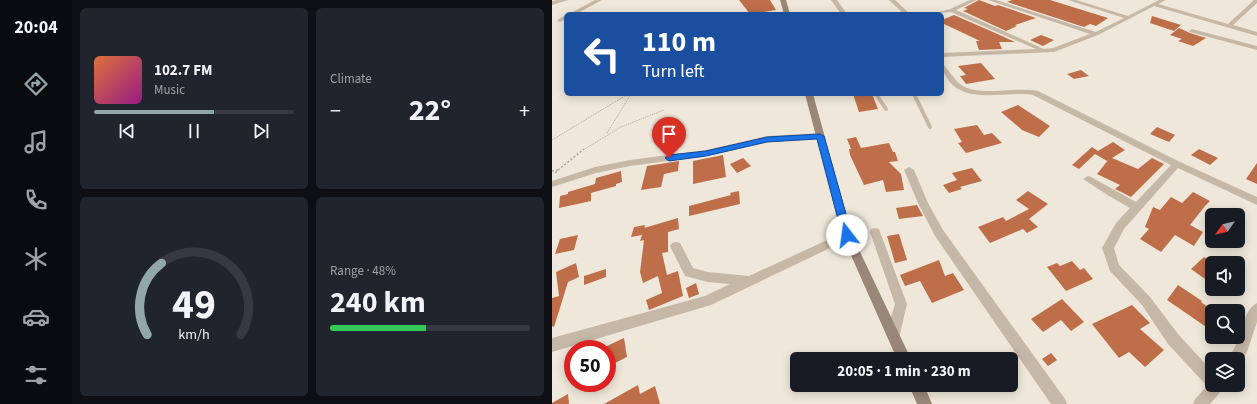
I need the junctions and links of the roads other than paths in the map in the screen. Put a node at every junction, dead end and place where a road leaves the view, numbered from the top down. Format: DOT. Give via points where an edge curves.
graph roads {
  1 [pos="565,0"];
  2 [pos="599,0"];
  3 [pos="783,0"];
  4 [pos="834,0"];
  5 [pos="892,0"];
  6 [pos="974,0"];
  7 [pos="991,0"];
  8 [pos="1163,0"];
  9 [pos="1257,0"];
  10 [pos="1076,1"];
  11 [pos="552,3"];
  12 [pos="1155,5"];
  13 [pos="952,10"];
  14 [pos="576,12"];
  15 [pos="786,12"];
  16 [pos="843,12"];
  17 [pos="905,12"];
  18 [pos="943,12"];
  19 [pos="564,18"];
  20 [pos="1130,18"];
  21 [pos="560,20"];
  22 [pos="1229,26"];
  23 [pos="1192,31"];
  24 [pos="1096,34"];
  25 [pos="1257,34"];
  26 [pos="1257,48"];
  27 [pos="1043,50"];
  28 [pos="944,55"];
  29 [pos="944,70"];
  30 [pos="810,96"];
  31 [pos="877,96"];
  32 [pos="915,96"];
  33 [pos="886,108"];
  34 [pos="930,127"];
  35 [pos="820,136"];
  36 [pos="1177,164"];
  37 [pos="909,170"];
  38 [pos="1088,179"];
  39 [pos="552,184"];
  40 [pos="1257,201"];
  41 [pos="1137,207"];
  42 [pos="876,232"];
  43 [pos="847,235"];
  44 [pos="676,246"];
  45 [pos="749,281"];
  46 [pos="1257,309"];
  47 [pos="893,334"];
  48 [pos="552,345"];
  49 [pos="901,352"];
  50 [pos="1240,352"];
  51 [pos="1205,373"];
  52 [pos="919,392"];
  53 [pos="1209,392"];
  54 [pos="925,404"];
  55 [pos="1060,404"];
  56 [pos="1200,404"];
  1 -- 11 [label="street"];
  2 -- 14 [label="street"];
  3 -- 15 [label="main road"];
  4 -- 16 [label="street"];
  5 -- 17 [label="street"];
  6 -- 13 [label="street"];
  7 -- 24 [label="street"];
  8 -- 12 [label="street"];
  9 -- 22 [label="street"];
  10 -- 20 [label="street"];
  12 -- 20 [label="street"];
  12 -- 22 [label="street"];
  13 -- 18 [label="street"];
  13 -- 27 [label="street"];
  19 -- 21 [label="street"];
  20 -- 24 [label="street"];
  22 -- 25 [label="street"];
  23 -- 26 [label="street"];
  24 -- 27 [label="street" via="1054,50"];
  27 -- 28 [label="street"];
  29 -- 36 [label="street" via="957,85 972,92 1026,90 1035,93"];
  30 -- 35 [label="main road"];
  31 -- 33 [label="lane"];
  32 -- 34 [label="lane"];
  35 -- 39 [label="street" via="767,139 706,153 630,163 595,170"];
  35 -- 43 [label="main road"];
  36 -- 40 [label="street"];
  36 -- 41 [label="street"];
  37 -- 55 [label="street" via="938,233"];
  38 -- 41 [label="street"];
  41 -- 51 [label="street" via="1120,226 1108,248 1114,268 1146,301 1173,339"];
  42 -- 47 [label="street" via="901,304"];
  43 -- 45 [label="street"];
  43 -- 47 [label="main road"];
  44 -- 45 [label="street" via="689,272 708,277"];
  45 -- 48 [label="street" via="707,301"];
  46 -- 50 [label="street" via="1249,322"];
  47 -- 49 [label="main road"];
  52 -- 54 [label="main road"];
  53 -- 56 [label="street"];
}
